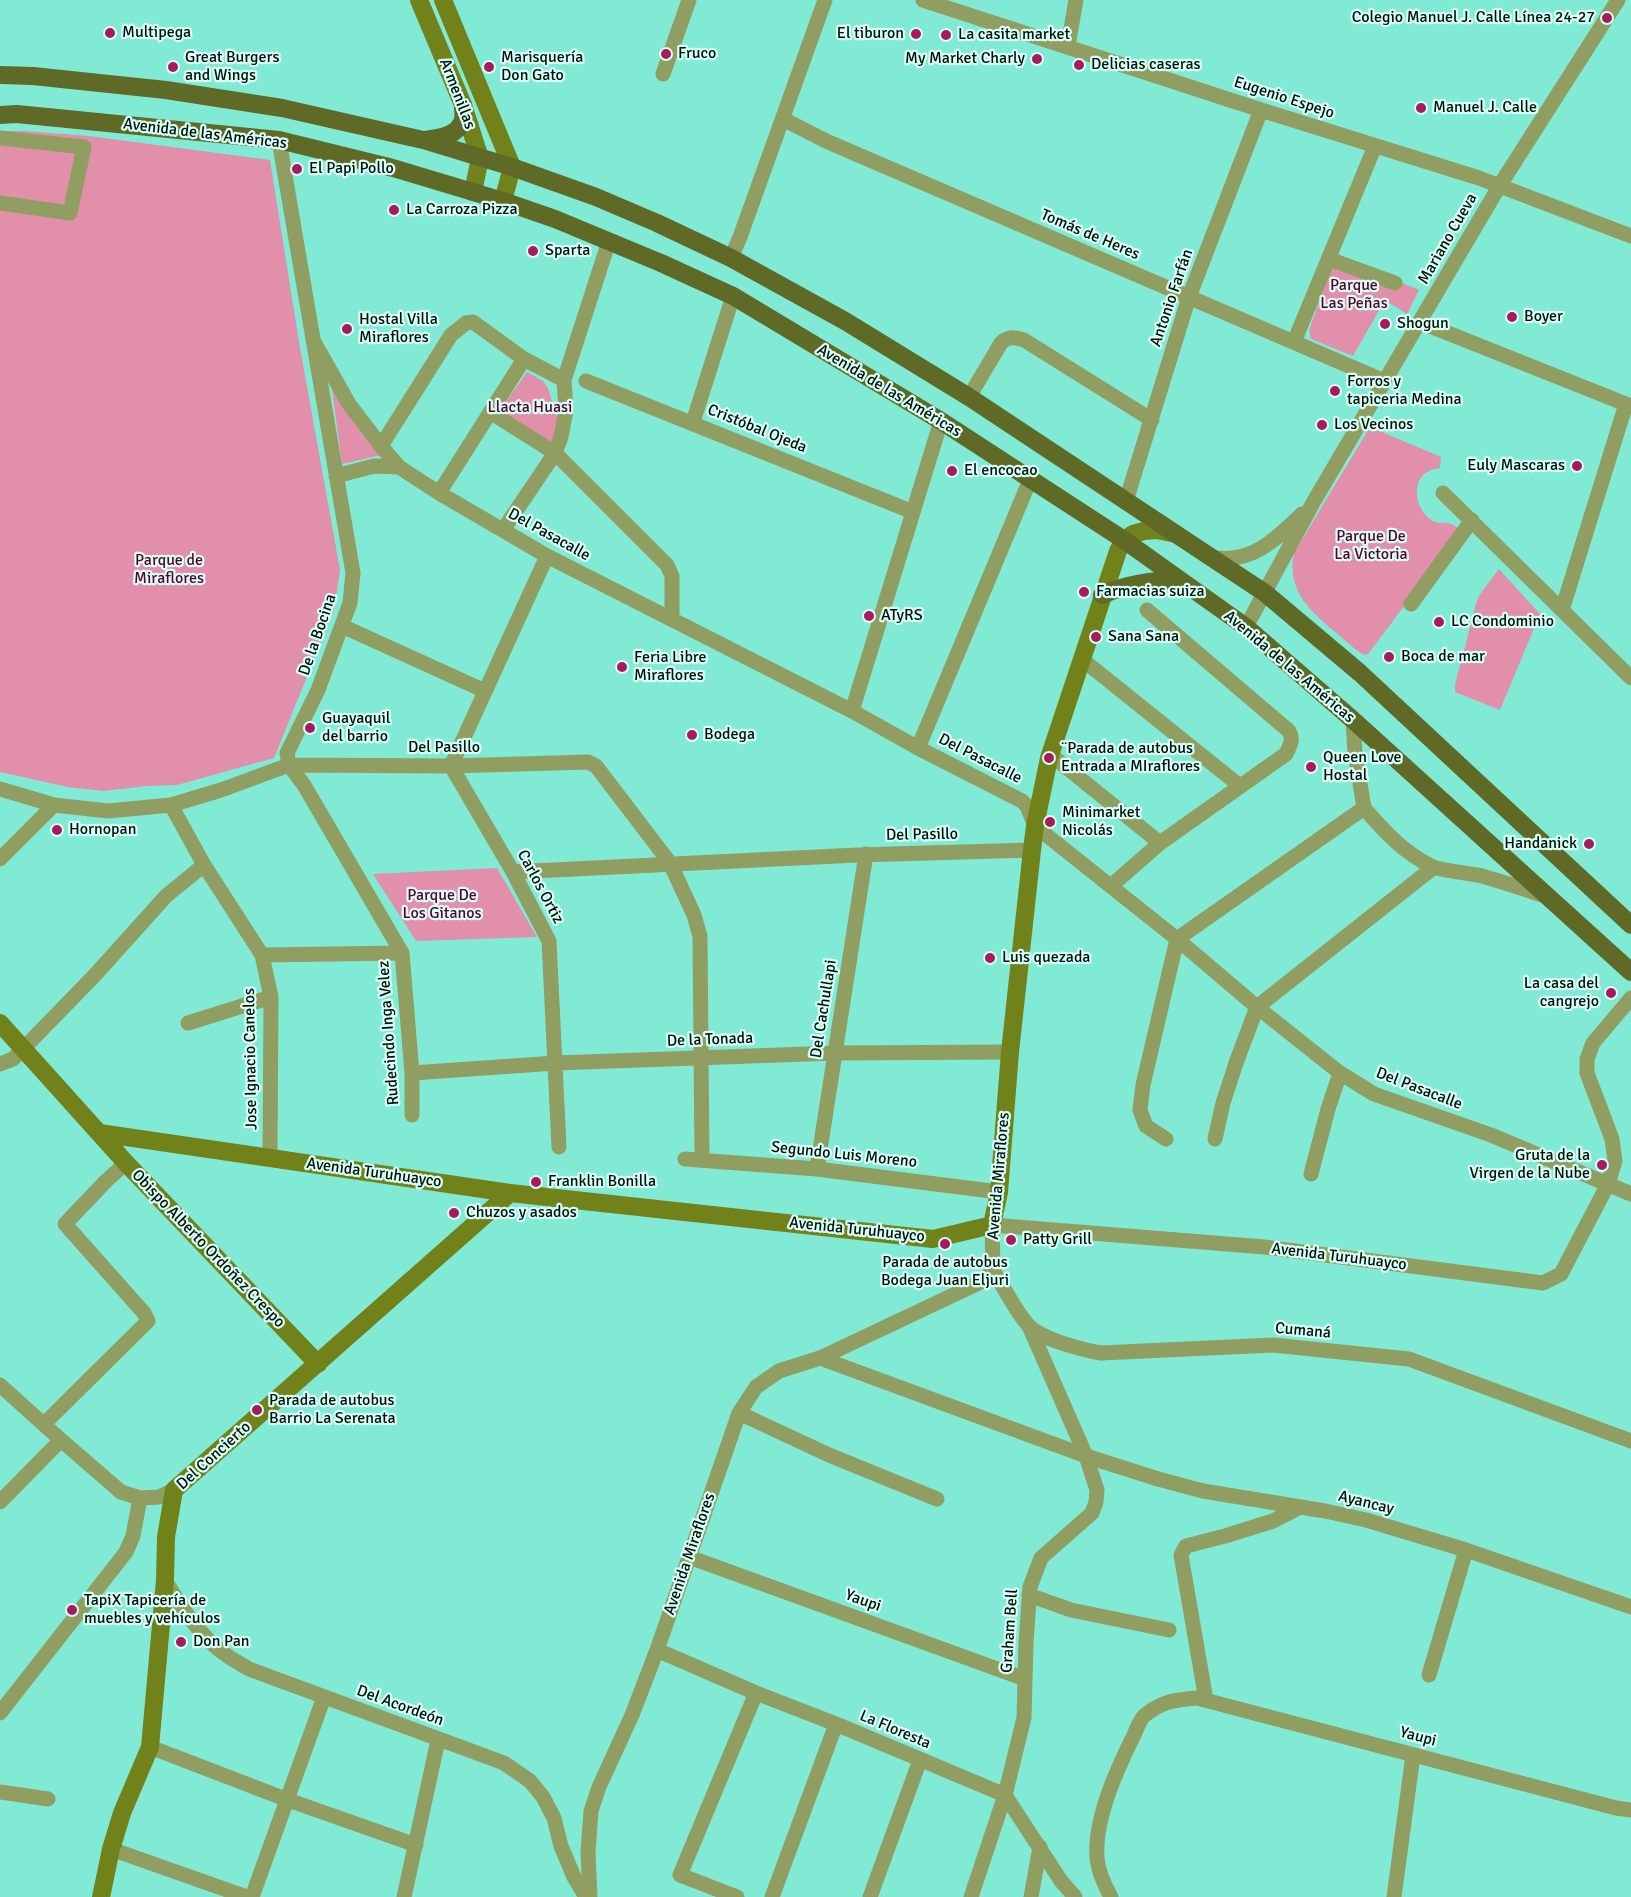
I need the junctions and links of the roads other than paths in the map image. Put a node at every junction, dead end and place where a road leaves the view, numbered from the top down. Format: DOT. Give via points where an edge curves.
graph roads {
  1 [pos="419,0"];
  2 [pos="443,0"];
  3 [pos="689,0"];
  4 [pos="825,0"];
  5 [pos="923,0"];
  6 [pos="1076,0"];
  7 [pos="1618,0"];
  8 [pos="1068,46"];
  9 [pos="663,74"];
  10 [pos="0,75"];
  11 [pos="463,105"];
  12 [pos="1261,110"];
  13 [pos="0,115"];
  14 [pos="783,119"];
  15 [pos="0,138"];
  16 [pos="279,140"];
  17 [pos="423,140"];
  18 [pos="1375,146"];
  19 [pos="480,158"];
  20 [pos="512,167"];
  21 [pos="1500,185"];
  22 [pos="473,192"];
  23 [pos="503,201"];
  24 [pos="0,202"];
  25 [pos="1631,234"];
  26 [pos="609,241"];
  27 [pos="731,258"];
  28 [pos="1329,259"];
  29 [pos="1395,283"];
  30 [pos="733,296"];
  31 [pos="1189,297"];
  32 [pos="1420,322"];
  33 [pos="314,342"];
  34 [pos="1294,342"];
  35 [pos="524,359"];
  36 [pos="564,380"];
  37 [pos="586,381"];
  38 [pos="1384,381"];
  39 [pos="969,397"];
  40 [pos="1628,405"];
  41 [pos="490,412"];
  42 [pos="1152,420"];
  43 [pos="940,421"];
  44 [pos="693,422"];
  45 [pos="381,446"];
  46 [pos="555,453"];
  47 [pos="399,467"];
  48 [pos="336,476"];
  49 [pos="1030,480"];
  50 [pos="439,493"];
  51 [pos="1443,493"];
  52 [pos="1126,501"];
  53 [pos="1314,501"];
  54 [pos="913,512"];
  55 [pos="1472,520"];
  56 [pos="503,530"];
  57 [pos="1176,534"];
  58 [pos="1124,540"];
  59 [pos="547,556"];
  60 [pos="1209,557"];
  61 [pos="1178,580"];
  62 [pos="1265,593"];
  63 [pos="1102,595"];
  64 [pos="1411,604"];
  65 [pos="1147,610"];
  66 [pos="1562,610"];
  67 [pos="672,619"];
  68 [pos="342,626"];
  69 [pos="1246,627"];
  70 [pos="1083,660"];
  71 [pos="1631,678"];
  72 [pos="484,691"];
  73 [pos="852,711"];
  74 [pos="1353,720"];
  75 [pos="918,748"];
  76 [pos="1051,755"];
  77 [pos="289,765"];
  78 [pos="451,766"];
  79 [pos="1240,786"];
  80 [pos="0,789"];
  81 [pos="54,805"];
  82 [pos="171,806"];
  83 [pos="1364,808"];
  84 [pos="1035,826"];
  85 [pos="1160,843"];
  86 [pos="1032,850"];
  87 [pos="866,854"];
  88 [pos="0,859"];
  89 [pos="670,863"];
  90 [pos="204,865"];
  91 [pos="1434,867"];
  92 [pos="513,872"];
  93 [pos="1112,886"];
  94 [pos="1551,899"];
  95 [pos="1630,920"];
  96 [pos="1177,939"];
  97 [pos="402,952"];
  98 [pos="262,955"];
  99 [pos="1631,972"];
  100 [pos="271,997"];
  101 [pos="1631,998"];
  102 [pos="1257,1007"];
  103 [pos="0,1023"];
  104 [pos="188,1023"];
  105 [pos="23,1049"];
  106 [pos="1010,1052"];
  107 [pos="835,1053"];
  108 [pos="702,1058"];
  109 [pos="556,1063"];
  110 [pos="0,1064"];
  111 [pos="412,1073"];
  112 [pos="1340,1073"];
  113 [pos="412,1115"];
  114 [pos="99,1133"];
  115 [pos="1166,1138"];
  116 [pos="1215,1139"];
  117 [pos="559,1147"];
  118 [pos="270,1157"];
  119 [pos="685,1159"];
  120 [pos="702,1159"];
  121 [pos="126,1163"];
  122 [pos="817,1169"];
  123 [pos="1311,1174"];
  124 [pos="1608,1184"];
  125 [pos="999,1192"];
  126 [pos="510,1193"];
  127 [pos="1631,1194"];
  128 [pos="992,1225"];
  129 [pos="993,1270"];
  130 [pos="1029,1326"];
  131 [pos="820,1358"];
  132 [pos="318,1364"];
  133 [pos="0,1385"];
  134 [pos="740,1413"];
  135 [pos="44,1424"];
  136 [pos="61,1440"];
  137 [pos="1631,1441"];
  138 [pos="1086,1455"];
  139 [pos="174,1490"];
  140 [pos="140,1498"];
  141 [pos="937,1499"];
  142 [pos="0,1502"];
  143 [pos="1300,1507"];
  144 [pos="1466,1550"];
  145 [pos="689,1557"];
  146 [pos="165,1580"];
  147 [pos="1029,1595"];
  148 [pos="1631,1608"];
  149 [pos="1169,1630"];
  150 [pos="657,1650"];
  151 [pos="1429,1675"];
  152 [pos="1025,1679"];
  153 [pos="756,1693"];
  154 [pos="324,1697"];
  155 [pos="1201,1699"];
  156 [pos="0,1712"];
  157 [pos="836,1724"];
  158 [pos="438,1740"];
  159 [pos="150,1747"];
  160 [pos="1413,1755"];
  161 [pos="920,1760"];
  162 [pos="0,1792"];
  163 [pos="1005,1795"];
  164 [pos="48,1799"];
  165 [pos="288,1800"];
  166 [pos="1631,1809"];
  167 [pos="416,1845"];
  168 [pos="1040,1847"];
  169 [pos="111,1849"];
  170 [pos="101,1897"];
  171 [pos="247,1897"];
  172 [pos="252,1897"];
  173 [pos="404,1897"];
  174 [pos="588,1897"];
  175 [pos="737,1897"];
  176 [pos="772,1897"];
  177 [pos="870,1897"];
  178 [pos="971,1897"];
  179 [pos="1030,1897"];
  180 [pos="1075,1897"];
  181 [pos="1111,1897"];
  182 [pos="1394,1897"];
  1 -- 11 [label="street, Armenillas"];
  2 -- 20 [label="street, Armenillas"];
  3 -- 9 [label="street"];
  4 -- 14 [label="street"];
  5 -- 8 [label="street, Eugenio Espejo"];
  6 -- 8 [label="street"];
  7 -- 21 [label="street, Mariano Cueva"];
  8 -- 12 [label="street, Eugenio Espejo"];
  10 -- 17 [label="main road" via="155,89 257,104"];
  11 -- 17 [label="main road" via="463,120 456,131 443,138"];
  11 -- 19 [label="street, Armenillas"];
  12 -- 18 [label="street, Eugenio Espejo"];
  12 -- 31 [label="street, Antonio Farfán"];
  13 -- 16 [label="main road, Avenida de las Américas"];
  14 -- 27 [label="street"];
  14 -- 31 [label="street, Tomás de Heres"];
  15 -- 24 [label="street" via="84,147 70,213"];
  16 -- 22 [label="main road, Avenida de las Américas"];
  16 -- 33 [label="street, Del Pasacalle"];
  17 -- 19 [label="main road"];
  18 -- 21 [label="street, Eugenio Espejo"];
  18 -- 28 [label="street"];
  19 -- 20 [label="main road"];
  19 -- 22 [label="street, Armenillas"];
  20 -- 23 [label="street"];
  20 -- 27 [label="main road" via="596,197"];
  21 -- 25 [label="street, Eugenio Espejo"];
  21 -- 32 [label="street, Mariano Cueva"];
  22 -- 23 [label="main road, Avenida de las Américas"];
  23 -- 26 [label="main road, Avenida de las Américas"];
  26 -- 30 [label="main road, Avenida de las Américas"];
  26 -- 36 [label="street"];
  27 -- 39 [label="main road" via="845,321"];
  28 -- 29 [label="street"];
  28 -- 34 [label="street"];
  30 -- 43 [label="main road, Avenida de las Américas"];
  30 -- 44 [label="street"];
  31 -- 34 [label="street, Tomás de Heres"];
  31 -- 42 [label="street, Antonio Farfán"];
  32 -- 38 [label="street, Mariano Cueva"];
  32 -- 40 [label="street"];
  33 -- 45 [label="street, Del Pasacalle" via="350,404"];
  33 -- 48 [label="street, Del Pasacalle"];
  34 -- 38 [label="street, Tomás de Heres"];
  35 -- 36 [label="street"];
  35 -- 41 [label="street"];
  35 -- 45 [label="street" via="473,322 466,323 451,335"];
  36 -- 46 [label="street" via="566,410"];
  37 -- 44 [label="street, Cristóbal Ojeda"];
  38 -- 53 [label="street, Mariano Cueva"];
  39 -- 42 [label="street" via="1001,344 1005,339 1016,338"];
  39 -- 52 [label="main road"];
  40 -- 66 [label="street"];
  41 -- 46 [label="street"];
  41 -- 50 [label="street"];
  42 -- 52 [label="street, Antonio Farfán"];
  43 -- 49 [label="main road, Avenida de las Américas"];
  43 -- 54 [label="street"];
  44 -- 54 [label="street, Cristóbal Ojeda"];
  45 -- 47 [label="street, Del Pasacalle"];
  46 -- 56 [label="street"];
  46 -- 67 [label="street" via="666,565 672,576"];
  47 -- 48 [label="street" via="374,466"];
  47 -- 50 [label="street, Del Pasacalle"];
  48 -- 68 [label="street, De la Bocina" via="353,573 350,603"];
  49 -- 58 [label="main road, Avenida de las Américas"];
  49 -- 75 [label="street"];
  50 -- 56 [label="street, Del Pasacalle"];
  51 -- 55 [label="street"];
  52 -- 57 [label="main road"];
  53 -- 60 [label="street, Mariano Cueva" via="1264,547 1243,558"];
  53 -- 62 [label="street, Mariano Cueva"];
  54 -- 73 [label="street"];
  55 -- 64 [label="street"];
  55 -- 66 [label="street"];
  56 -- 59 [label="street, Del Pasacalle"];
  57 -- 58 [label="street" via="1144,531"];
  57 -- 60 [label="main road"];
  58 -- 61 [label="main road, Avenida de las Américas"];
  58 -- 63 [label="street, Avenida Miraflores"];
  59 -- 67 [label="street, Del Pasacalle"];
  59 -- 72 [label="street"];
  60 -- 62 [label="main road"];
  61 -- 63 [label="main road" via="1136,584"];
  61 -- 69 [label="main road, Avenida de las Américas"];
  62 -- 69 [label="street, Mariano Cueva"];
  62 -- 95 [label="main road" via="1360,673"];
  63 -- 70 [label="street, Avenida Miraflores"];
  65 -- 79 [label="street" via="1292,736 1286,754"];
  66 -- 71 [label="street"];
  67 -- 73 [label="street, Del Pasacalle"];
  68 -- 72 [label="street"];
  68 -- 77 [label="street, De la Bocina" via="318,690 287,753"];
  69 -- 74 [label="main road, Avenida de las Américas"];
  70 -- 76 [label="street, Avenida Miraflores"];
  70 -- 79 [label="street"];
  72 -- 78 [label="street"];
  73 -- 75 [label="street, Del Pasacalle"];
  74 -- 83 [label="street"];
  74 -- 94 [label="main road, Avenida de las Américas"];
  75 -- 84 [label="street, Del Pasacalle" via="1022,801"];
  76 -- 84 [label="street, Avenida Miraflores"];
  76 -- 85 [label="street"];
  77 -- 78 [label="street, Del Pasillo"];
  77 -- 82 [label="street, Del Pasillo"];
  77 -- 97 [label="street, Rudecindo Inga Velez"];
  78 -- 89 [label="street, Del Pasillo" via="588,762 596,766"];
  78 -- 92 [label="street, Carlos Ortiz"];
  79 -- 85 [label="street"];
  80 -- 81 [label="street, Del Pasillo"];
  81 -- 82 [label="street, Del Pasillo" via="108,811"];
  81 -- 88 [label="street"];
  82 -- 90 [label="street, Jose Ignacio Canelos"];
  83 -- 91 [label="street" via="1390,837"];
  83 -- 96 [label="street"];
  84 -- 86 [label="street, Avenida Miraflores"];
  84 -- 93 [label="street, Del Pasacalle"];
  85 -- 93 [label="street"];
  86 -- 87 [label="street, Del Pasillo"];
  86 -- 106 [label="street, Avenida Miraflores"];
  87 -- 89 [label="street, Del Pasillo"];
  87 -- 107 [label="street, Del Cachullapi"];
  89 -- 92 [label="street, Del Pasillo"];
  89 -- 108 [label="street" via="700,936"];
  90 -- 98 [label="street, Jose Ignacio Canelos"];
  90 -- 105 [label="street" via="166,896"];
  91 -- 94 [label="street" via="1482,876"];
  91 -- 102 [label="street"];
  92 -- 109 [label="street, Carlos Ortiz" via="549,941"];
  93 -- 96 [label="street, Del Pasacalle"];
  94 -- 99 [label="main road, Avenida de las Américas"];
  96 -- 102 [label="street, Del Pasacalle"];
  96 -- 115 [label="street" via="1140,1110 1146,1126"];
  97 -- 98 [label="street"];
  97 -- 111 [label="street, Rudecindo Inga Velez"];
  98 -- 100 [label="street, Jose Ignacio Canelos"];
  100 -- 104 [label="street"];
  100 -- 118 [label="street, Jose Ignacio Canelos"];
  101 -- 124 [label="street, Avenida Turuhuayco" via="1593,1042 1587,1059 1587,1073 1612,1139 1615,1161"];
  102 -- 112 [label="street, Del Pasacalle"];
  102 -- 116 [label="street"];
  103 -- 105 [label="street"];
  105 -- 110 [label="street"];
  105 -- 114 [label="street"];
  106 -- 107 [label="street, De la Tonada"];
  106 -- 125 [label="street, Avenida Miraflores"];
  107 -- 108 [label="street, De la Tonada"];
  107 -- 122 [label="street, Del Cachullapi"];
  108 -- 109 [label="street, De la Tonada"];
  108 -- 120 [label="street"];
  109 -- 111 [label="street, De la Tonada"];
  109 -- 117 [label="street, Carlos Ortiz"];
  111 -- 113 [label="street, Rudecindo Inga Velez"];
  112 -- 123 [label="street"];
  112 -- 124 [label="street, Del Pasacalle" via="1374,1094 1491,1135"];
  114 -- 118 [label="street, Avenida Turuhuayco"];
  114 -- 121 [label="street, Obispo Alberto Ordoñez Crespo"];
  118 -- 126 [label="street, Avenida Turuhuayco"];
  119 -- 120 [label="street, Segundo Luis Moreno"];
  120 -- 122 [label="street, Segundo Luis Moreno"];
  121 -- 132 [label="street, Obispo Alberto Ordoñez Crespo"];
  121 -- 135 [label="street" via="65,1224 148,1321"];
  122 -- 125 [label="street, Segundo Luis Moreno"];
  124 -- 127 [label="street, Del Pasacalle"];
  124 -- 128 [label="street, Avenida Turuhuayco" via="1562,1274 1543,1283 1264,1247"];
  125 -- 128 [label="street, Avenida Miraflores"];
  126 -- 128 [label="street, Avenida Turuhuayco" via="933,1239"];
  126 -- 132 [label="street, Del Concierto"];
  128 -- 129 [label="street, Avenida Miraflores"];
  129 -- 130 [label="street"];
  129 -- 131 [label="street, Avenida Miraflores" via="982,1281"];
  130 -- 137 [label="street, Cumaná" via="1063,1343 1101,1353 1273,1346 1409,1359"];
  130 -- 138 [label="street, Graham Bell"];
  131 -- 134 [label="street, Avenida Miraflores" via="779,1371 756,1388"];
  131 -- 138 [label="street, Ayancay"];
  132 -- 139 [label="street, Del Concierto"];
  133 -- 135 [label="street"];
  134 -- 141 [label="street"];
  134 -- 145 [label="street, Avenida Miraflores"];
  135 -- 136 [label="street"];
  136 -- 140 [label="street" via="121,1492"];
  136 -- 142 [label="street"];
  138 -- 143 [label="street, Ayancay" via="1203,1491"];
  138 -- 147 [label="street, Graham Bell" via="1097,1490 1092,1513 1041,1557"];
  139 -- 140 [label="street" via="159,1497"];
  139 -- 146 [label="street, Del Concierto" via="166,1537"];
  140 -- 156 [label="street" via="126,1552"];
  143 -- 144 [label="street, Ayancay" via="1366,1520"];
  143 -- 155 [label="street" via="1273,1521 1186,1546 1181,1555"];
  144 -- 148 [label="street, Ayancay"];
  144 -- 151 [label="street"];
  145 -- 150 [label="street, Avenida Miraflores"];
  145 -- 152 [label="street, Yaupi"];
  146 -- 154 [label="street, Del Acordeón" via="179,1605 223,1653 249,1669"];
  146 -- 159 [label="street, Del Concierto"];
  147 -- 149 [label="street" via="1071,1610"];
  147 -- 152 [label="street, Graham Bell"];
  150 -- 153 [label="street, La Floresta"];
  150 -- 174 [label="street, Avenida Miraflores" via="591,1811"];
  152 -- 163 [label="street, Graham Bell" via="1024,1718"];
  153 -- 157 [label="street, La Floresta"];
  153 -- 175 [label="street" via="680,1875"];
  154 -- 158 [label="street, Del Acordeón"];
  154 -- 165 [label="street"];
  155 -- 160 [label="street, Yaupi"];
  155 -- 181 [label="street" via="1168,1701 1143,1716 1122,1760 1099,1830 1097,1859"];
  157 -- 161 [label="street, La Floresta"];
  157 -- 176 [label="street"];
  158 -- 167 [label="street"];
  158 -- 174 [label="street, Del Acordeón" via="504,1763 530,1781 554,1818 574,1877"];
  159 -- 165 [label="street"];
  159 -- 169 [label="street, Del Concierto"];
  160 -- 166 [label="street, Yaupi"];
  160 -- 182 [label="street"];
  161 -- 163 [label="street, La Floresta"];
  161 -- 177 [label="street"];
  162 -- 164 [label="street"];
  163 -- 168 [label="street"];
  163 -- 178 [label="street, Graham Bell"];
  165 -- 167 [label="street"];
  165 -- 172 [label="street"];
  167 -- 173 [label="street"];
  168 -- 179 [label="street"];
  168 -- 180 [label="street"];
  169 -- 170 [label="street, Del Concierto"];
  169 -- 171 [label="street"];
}
